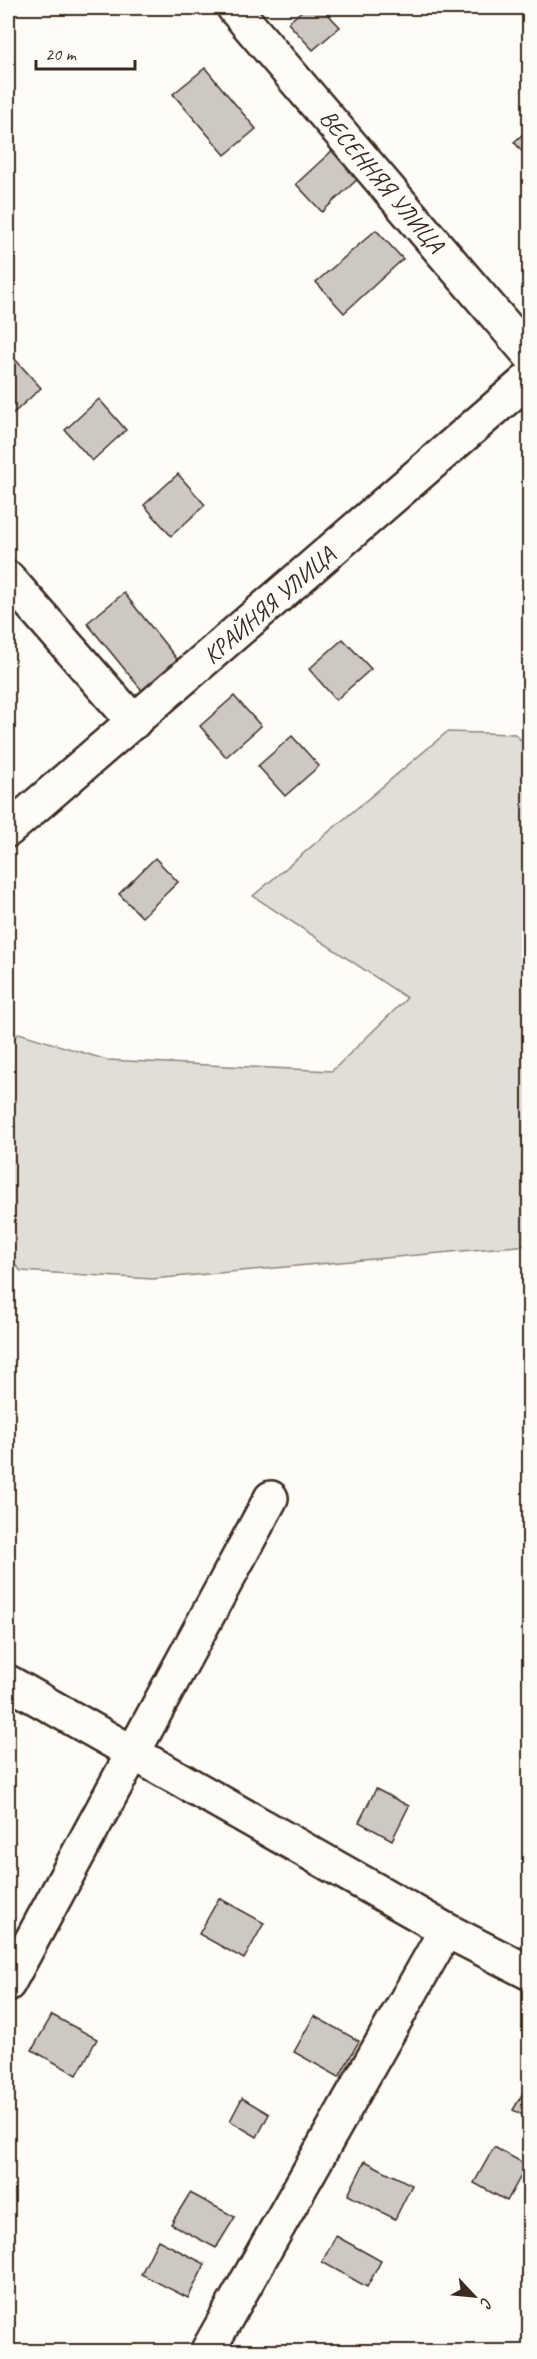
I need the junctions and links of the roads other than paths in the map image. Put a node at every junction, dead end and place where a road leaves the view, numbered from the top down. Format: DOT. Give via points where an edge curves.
graph roads {
  1 [pos="234,8"];
  2 [pos="530,355"];
  3 [pos="530,378"];
  4 [pos="8,578"];
  5 [pos="134,722"];
  6 [pos="8,830"];
  7 [pos="271,1498"];
  8 [pos="8,1682"];
  9 [pos="134,1755"];
  10 [pos="446,1930"];
  11 [pos="530,1973"];
  12 [pos="8,1984"];
  13 [pos="207,2352"];
  1 -- 2 [label="street, ВЕСЕННЯЯ УЛИЦА"];
  3 -- 5 [label="street, КРАЙНЯЯ УЛИЦА"];
  4 -- 5 [label="street"];
  5 -- 6 [label="street, КРАЙНЯЯ УЛИЦА"];
  7 -- 9 [label="street"];
  8 -- 9 [label="street"];
  9 -- 10 [label="street"];
  9 -- 12 [label="street"];
  10 -- 11 [label="street"];
  10 -- 13 [label="street"];
}
